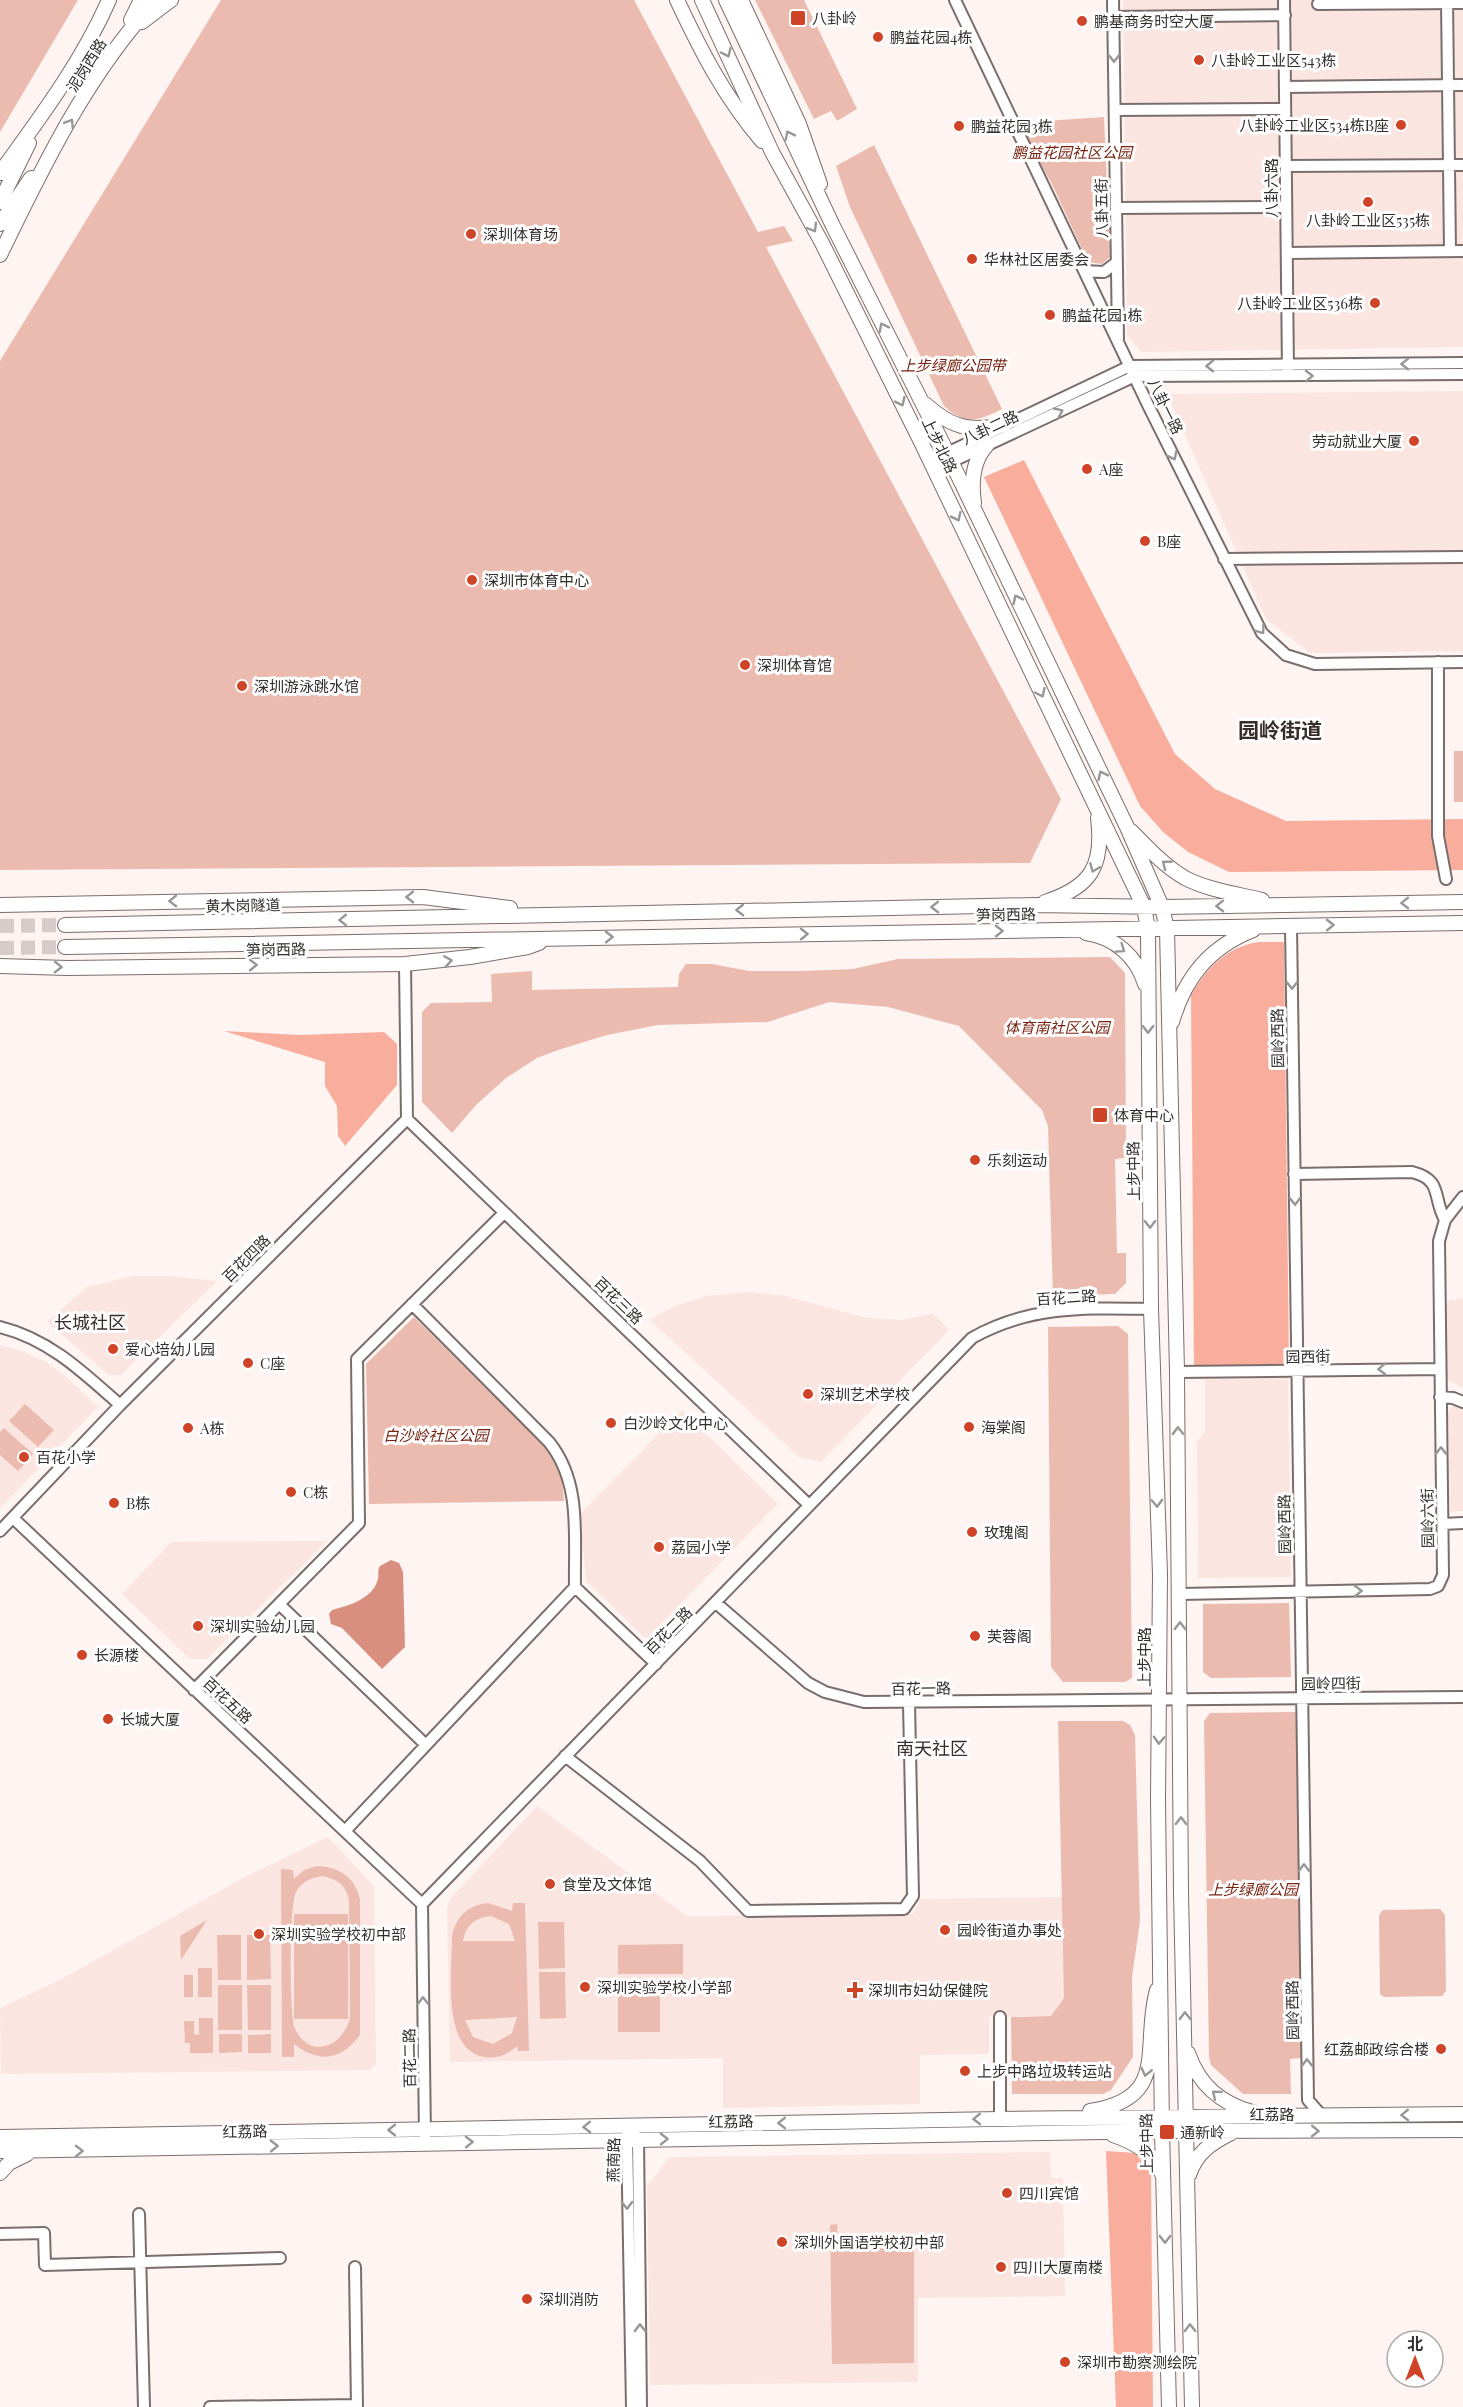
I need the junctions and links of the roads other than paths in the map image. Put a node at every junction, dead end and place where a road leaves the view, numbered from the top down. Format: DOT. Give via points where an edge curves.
graph roads {
  1 [pos="109,0"];
  2 [pos="114,0"];
  3 [pos="141,0"];
  4 [pos="156,0"];
  5 [pos="171,0"];
  6 [pos="677,0"];
  7 [pos="702,0"];
  8 [pos="726,0"];
  9 [pos="741,0"];
  10 [pos="955,0"];
  11 [pos="1113,0"];
  12 [pos="1284,0"];
  13 [pos="1447,1"];
  14 [pos="1463,3"];
  15 [pos="1318,4"];
  16 [pos="1285,15"];
  17 [pos="1113,17"];
  18 [pos="101,18"];
  19 [pos="125,33"];
  20 [pos="1447,85"];
  21 [pos="1463,85"];
  22 [pos="1285,87"];
  23 [pos="1286,109"];
  24 [pos="1115,110"];
  25 [pos="40,116"];
  26 [pos="51,152"];
  27 [pos="772,152"];
  28 [pos="1448,165"];
  29 [pos="1463,165"];
  30 [pos="1286,166"];
  31 [pos="0,174"];
  32 [pos="0,202"];
  33 [pos="1286,207"];
  34 [pos="1116,208"];
  35 [pos="0,224"];
  36 [pos="833,226"];
  37 [pos="1450,251"];
  38 [pos="1463,251"];
  39 [pos="1287,253"];
  40 [pos="0,255"];
  41 [pos="1117,262"];
  42 [pos="1084,271"];
  43 [pos="1118,343"];
  44 [pos="1463,363"];
  45 [pos="1132,371"];
  46 [pos="1287,371"];
  47 [pos="1463,374"];
  48 [pos="920,399"];
  49 [pos="1005,425"];
  50 [pos="987,445"];
  51 [pos="949,457"];
  52 [pos="932,465"];
  53 [pos="975,511"];
  54 [pos="1463,557"];
  55 [pos="1224,559"];
  56 [pos="1438,662"];
  57 [pos="1463,662"];
  58 [pos="1097,810"];
  59 [pos="1127,827"];
  60 [pos="1446,879"];
  61 [pos="1463,902"];
  62 [pos="0,905"];
  63 [pos="1036,905"];
  64 [pos="1245,905"];
  65 [pos="1279,905"];
  66 [pos="1144,907"];
  67 [pos="1162,907"];
  68 [pos="910,908"];
  69 [pos="551,913"];
  70 [pos="422,918"];
  71 [pos="1463,923"];
  72 [pos="65,925"];
  73 [pos="1291,926"];
  74 [pos="1245,927"];
  75 [pos="1262,927"];
  76 [pos="1167,928"];
  77 [pos="1148,929"];
  78 [pos="1066,930"];
  79 [pos="912,932"];
  80 [pos="549,938"];
  81 [pos="65,947"];
  82 [pos="405,964"];
  83 [pos="0,966"];
  84 [pos="1148,1003"];
  85 [pos="1168,1035"];
  86 [pos="407,1119"];
  87 [pos="1294,1174"];
  88 [pos="1463,1197"];
  89 [pos="504,1213"];
  90 [pos="1445,1220"];
  91 [pos="412,1304"];
  92 [pos="1151,1309"];
  93 [pos="0,1327"];
  94 [pos="1440,1369"];
  95 [pos="1297,1371"];
  96 [pos="1177,1372"];
  97 [pos="1440,1397"];
  98 [pos="1463,1402"];
  99 [pos="120,1405"];
  100 [pos="809,1505"];
  101 [pos="13,1518"];
  102 [pos="1463,1523"];
  103 [pos="1443,1524"];
  104 [pos="1,1529"];
  105 [pos="575,1587"];
  106 [pos="1300,1592"];
  107 [pos="1180,1594"];
  108 [pos="716,1603"];
  109 [pos="279,1604"];
  110 [pos="656,1664"];
  111 [pos="195,1690"];
  112 [pos="1463,1697"];
  113 [pos="1302,1699"];
  114 [pos="1160,1701"];
  115 [pos="1181,1701"];
  116 [pos="909,1703"];
  117 [pos="426,1745"];
  118 [pos="565,1756"];
  119 [pos="345,1832"];
  120 [pos="422,1904"];
  121 [pos="1161,1973"];
  122 [pos="1000,2017"];
  123 [pos="1185,2040"];
  124 [pos="1463,2114"];
  125 [pos="1269,2116"];
  126 [pos="1322,2116"];
  127 [pos="1048,2118"];
  128 [pos="1000,2119"];
  129 [pos="1162,2124"];
  130 [pos="1186,2124"];
  131 [pos="629,2126"];
  132 [pos="1257,2130"];
  133 [pos="1463,2130"];
  134 [pos="1102,2132"];
  135 [pos="0,2137"];
  136 [pos="425,2137"];
  137 [pos="632,2140"];
  138 [pos="0,2151"];
  139 [pos="40,2151"];
  140 [pos="0,2173"];
  141 [pos="1163,2180"];
  142 [pos="1187,2180"];
  143 [pos="139,2214"];
  144 [pos="0,2234"];
  145 [pos="280,2258"];
  146 [pos="140,2262"];
  147 [pos="355,2267"];
  148 [pos="357,2406"];
  149 [pos="144,2407"];
  150 [pos="210,2407"];
  151 [pos="632,2407"];
  152 [pos="641,2407"];
  153 [pos="1169,2407"];
  154 [pos="1192,2407"];
  1 -- 18 [label="main road, 泥岗西路"];
  2 -- 18 [label="main road"];
  3 -- 19 [label="main road"];
  4 -- 19 [label="main road, 泥岗西路"];
  5 -- 19 [label="main road"];
  6 -- 27 [label="main road" via="711,72 740,115"];
  7 -- 27 [label="main road, 上步北路, one-way"];
  36 -- 8 [label="main road, 上步北路, one-way"];
  9 -- 36 [label="main road" via="808,147"];
  10 -- 42 [label="street, 八卦一路"];
  11 -- 17 [label="street, 八卦五街"];
  12 -- 16 [label="street, 八卦六路"];
  13 -- 14 [label="street"];
  13 -- 15 [label="street"];
  13 -- 20 [label="street"];
  16 -- 17 [label="street"];
  16 -- 22 [label="street, 八卦六路"];
  17 -- 24 [label="street, 八卦五街, one-way"];
  18 -- 25 [label="main road, 泥岗西路"];
  26 -- 19 [label="main road, 泥岗西路, one-way"];
  20 -- 21 [label="street"];
  20 -- 22 [label="street"];
  20 -- 28 [label="street"];
  22 -- 23 [label="street, 八卦六路"];
  23 -- 24 [label="street"];
  23 -- 30 [label="street, 八卦六路"];
  24 -- 34 [label="street, 八卦五街"];
  25 -- 31 [label="main road, 泥岗西路"];
  25 -- 32 [label="main road, 泥岗西路"];
  26 -- 35 [label="main road, 泥岗西路"];
  26 -- 40 [label="main road, 泥岗西路"];
  27 -- 52 [label="main road, 上步北路, one-way" via="822,243"];
  28 -- 29 [label="street"];
  28 -- 30 [label="street"];
  28 -- 37 [label="street"];
  30 -- 33 [label="street, 八卦六路"];
  33 -- 34 [label="street"];
  33 -- 39 [label="street, 八卦六路"];
  34 -- 41 [label="street, 八卦五街"];
  48 -- 36 [label="main road, 上步北路, one-way"];
  37 -- 38 [label="street"];
  37 -- 39 [label="street"];
  39 -- 46 [label="street, 八卦六路"];
  41 -- 42 [label="street" via="1104,272"];
  41 -- 43 [label="street, 八卦五街"];
  42 -- 43 [label="street, 八卦一路"];
  43 -- 45 [label="street, 八卦一路"];
  44 -- 46 [label="street, 八卦二路, one-way"];
  45 -- 46 [label="street, 八卦二路"];
  45 -- 49 [label="street, 八卦二路"];
  50 -- 45 [label="street, 八卦二路, one-way"];
  45 -- 55 [label="street, 八卦一路, one-way"];
  46 -- 47 [label="street, 八卦二路, one-way"];
  48 -- 49 [label="main road" via="940,416 967,429"];
  48 -- 51 [label="main road, 上步北路"];
  49 -- 51 [label="street, 八卦二路"];
  50 -- 51 [label="street, 八卦二路"];
  50 -- 53 [label="main road" via="975,468"];
  51 -- 52 [label="street, 八卦二路"];
  51 -- 53 [label="main road, 上步北路"];
  52 -- 58 [label="main road, 上步北路, one-way"];
  59 -- 53 [label="main road, 上步北路, one-way"];
  54 -- 55 [label="street"];
  55 -- 56 [label="street, 八卦一路, one-way" via="1262,633 1286,655 1315,664"];
  56 -- 57 [label="street, 八卦一路"];
  56 -- 60 [label="street" via="1438,836"];
  58 -- 63 [label="main road, one-way" via="1099,850 1091,876 1071,892"];
  58 -- 66 [label="main road, 上步北路"];
  65 -- 59 [label="main road, one-way" via="1185,877 1166,865"];
  59 -- 67 [label="main road, 上步北路"];
  61 -- 65 [label="main road, 笋岗西路, one-way"];
  69 -- 62 [label="main road, 笋岗西路, one-way" via="423,897"];
  63 -- 66 [label="main road, 笋岗西路"];
  63 -- 68 [label="main road, 笋岗西路, one-way"];
  64 -- 65 [label="main road, 笋岗西路"];
  64 -- 67 [label="main road, 笋岗西路, one-way"];
  64 -- 74 [label="main road"];
  66 -- 67 [label="main road, 笋岗西路"];
  66 -- 77 [label="main road, 上步中路"];
  67 -- 76 [label="main road"];
  68 -- 69 [label="main road, 笋岗西路, one-way"];
  68 -- 79 [label="main road"];
  69 -- 70 [label="main road, 笋岗西路"];
  70 -- 72 [label="main road, 黄木岗隧道, one-way"];
  73 -- 71 [label="main road, 笋岗西路, one-way"];
  73 -- 75 [label="main road, 笋岗西路"];
  73 -- 87 [label="street, 园岭西路, one-way"];
  74 -- 75 [label="main road, 笋岗西路"];
  74 -- 76 [label="main road, 笋岗西路"];
  75 -- 85 [label="main road" via="1225,943 1200,965 1181,996"];
  76 -- 77 [label="main road, 笋岗西路"];
  76 -- 85 [label="main road"];
  77 -- 78 [label="main road, 笋岗西路"];
  77 -- 84 [label="main road, 上步中路"];
  79 -- 78 [label="main road, 笋岗西路, one-way"];
  78 -- 84 [label="main road, one-way" via="1091,933 1127,952 1141,973"];
  80 -- 79 [label="main road, 笋岗西路, one-way"];
  80 -- 81 [label="main road, 笋岗西路"];
  82 -- 80 [label="main road, 笋岗西路, one-way" via="528,947"];
  83 -- 82 [label="main road, 笋岗西路, one-way"];
  82 -- 86 [label="street"];
  84 -- 92 [label="main road, 上步中路, one-way"];
  85 -- 96 [label="main road"];
  86 -- 89 [label="street, 百花三路"];
  86 -- 99 [label="street, 百花四路"];
  87 -- 90 [label="street" via="1412,1172 1427,1176 1436,1186"];
  87 -- 95 [label="street, 园岭西路, one-way"];
  88 -- 90 [label="street, 园岭六街"];
  89 -- 91 [label="street"];
  89 -- 100 [label="street, 百花三路"];
  90 -- 94 [label="street, 园岭六街" via="1439,1241"];
  91 -- 105 [label="street" via="562,1458 572,1490"];
  91 -- 109 [label="street" via="357,1359 359,1523"];
  92 -- 100 [label="street, 百花二路" via="1052,1310 998,1323 981,1332"];
  92 -- 114 [label="main road, 上步中路, one-way"];
  93 -- 99 [label="street" via="50,1347"];
  94 -- 95 [label="street, 园西街, one-way"];
  94 -- 97 [label="street, 园岭六街"];
  95 -- 96 [label="street, 园西街"];
  95 -- 106 [label="street, 园岭西路"];
  107 -- 96 [label="main road, one-way"];
  97 -- 98 [label="street"];
  103 -- 97 [label="street, 园岭六街, one-way"];
  99 -- 101 [label="street, 百花四路"];
  100 -- 108 [label="street, 百花二路"];
  101 -- 104 [label="street, 百花四路"];
  101 -- 111 [label="street, 百花五路"];
  102 -- 103 [label="street"];
  106 -- 103 [label="street, 园岭六街, one-way" via="1438,1586 1443,1575"];
  105 -- 110 [label="street"];
  105 -- 117 [label="street"];
  106 -- 107 [label="street, 园岭六街"];
  106 -- 113 [label="street, 园岭西路"];
  115 -- 107 [label="main road, one-way"];
  108 -- 110 [label="street, 百花二路"];
  108 -- 116 [label="street, 百花一路" via="808,1683 825,1692 864,1702"];
  109 -- 111 [label="street"];
  109 -- 117 [label="street"];
  110 -- 118 [label="street, 百花二路"];
  111 -- 119 [label="street, 百花五路"];
  112 -- 113 [label="street, 园岭四街"];
  113 -- 115 [label="street, 园岭四街"];
  126 -- 113 [label="street, 园岭西路, one-way" via="1308,2100"];
  114 -- 115 [label="street, 百花一路"];
  114 -- 116 [label="street, 百花一路"];
  114 -- 121 [label="main road, 上步中路, one-way"];
  123 -- 115 [label="main road, one-way"];
  116 -- 118 [label="street" via="912,1896 904,1909 748,1911 700,1861"];
  117 -- 119 [label="street"];
  118 -- 120 [label="street, 百花二路"];
  119 -- 120 [label="street, 百花五路"];
  136 -- 120 [label="street, 百花二路, one-way"];
  121 -- 127 [label="main road, one-way" via="1150,2013 1148,2074 1139,2089 1126,2101 1105,2109"];
  121 -- 129 [label="main road, 上步中路"];
  122 -- 128 [label="street"];
  125 -- 123 [label="main road, one-way" via="1235,2107 1214,2094 1196,2070"];
  123 -- 130 [label="main road"];
  124 -- 126 [label="main road, 红荔路, one-way"];
  125 -- 126 [label="main road, 红荔路"];
  125 -- 130 [label="main road, 红荔路"];
  127 -- 128 [label="main road, 红荔路"];
  127 -- 129 [label="main road, 红荔路"];
  128 -- 131 [label="main road, 红荔路, one-way"];
  129 -- 130 [label="main road, 红荔路"];
  129 -- 134 [label="main road, 红荔路"];
  129 -- 141 [label="main road, 上步中路"];
  130 -- 132 [label="main road, 红荔路"];
  130 -- 142 [label="main road"];
  131 -- 136 [label="main road, 红荔路, one-way"];
  131 -- 137 [label="street, 燕南路"];
  132 -- 133 [label="main road, 红荔路, one-way"];
  132 -- 142 [label="main road" via="1233,2132 1217,2139 1193,2162"];
  137 -- 134 [label="main road, 红荔路, one-way"];
  134 -- 141 [label="main road" via="1144,2150 1157,2164"];
  136 -- 135 [label="main road, 红荔路, one-way"];
  136 -- 137 [label="main road, 红荔路, one-way"];
  139 -- 136 [label="main road, 红荔路, one-way"];
  137 -- 151 [label="street, 燕南路, one-way"];
  152 -- 137 [label="street, 燕南路, one-way"];
  138 -- 139 [label="main road, 红荔路"];
  139 -- 140 [label="main road" via="16,2158"];
  141 -- 153 [label="main road, 上步中路, one-way"];
  154 -- 142 [label="main road, one-way"];
  143 -- 146 [label="street"];
  144 -- 146 [label="street" via="44,2233 45,2265"];
  145 -- 146 [label="street"];
  146 -- 149 [label="street"];
  147 -- 148 [label="street"];
  148 -- 150 [label="street"];
}
